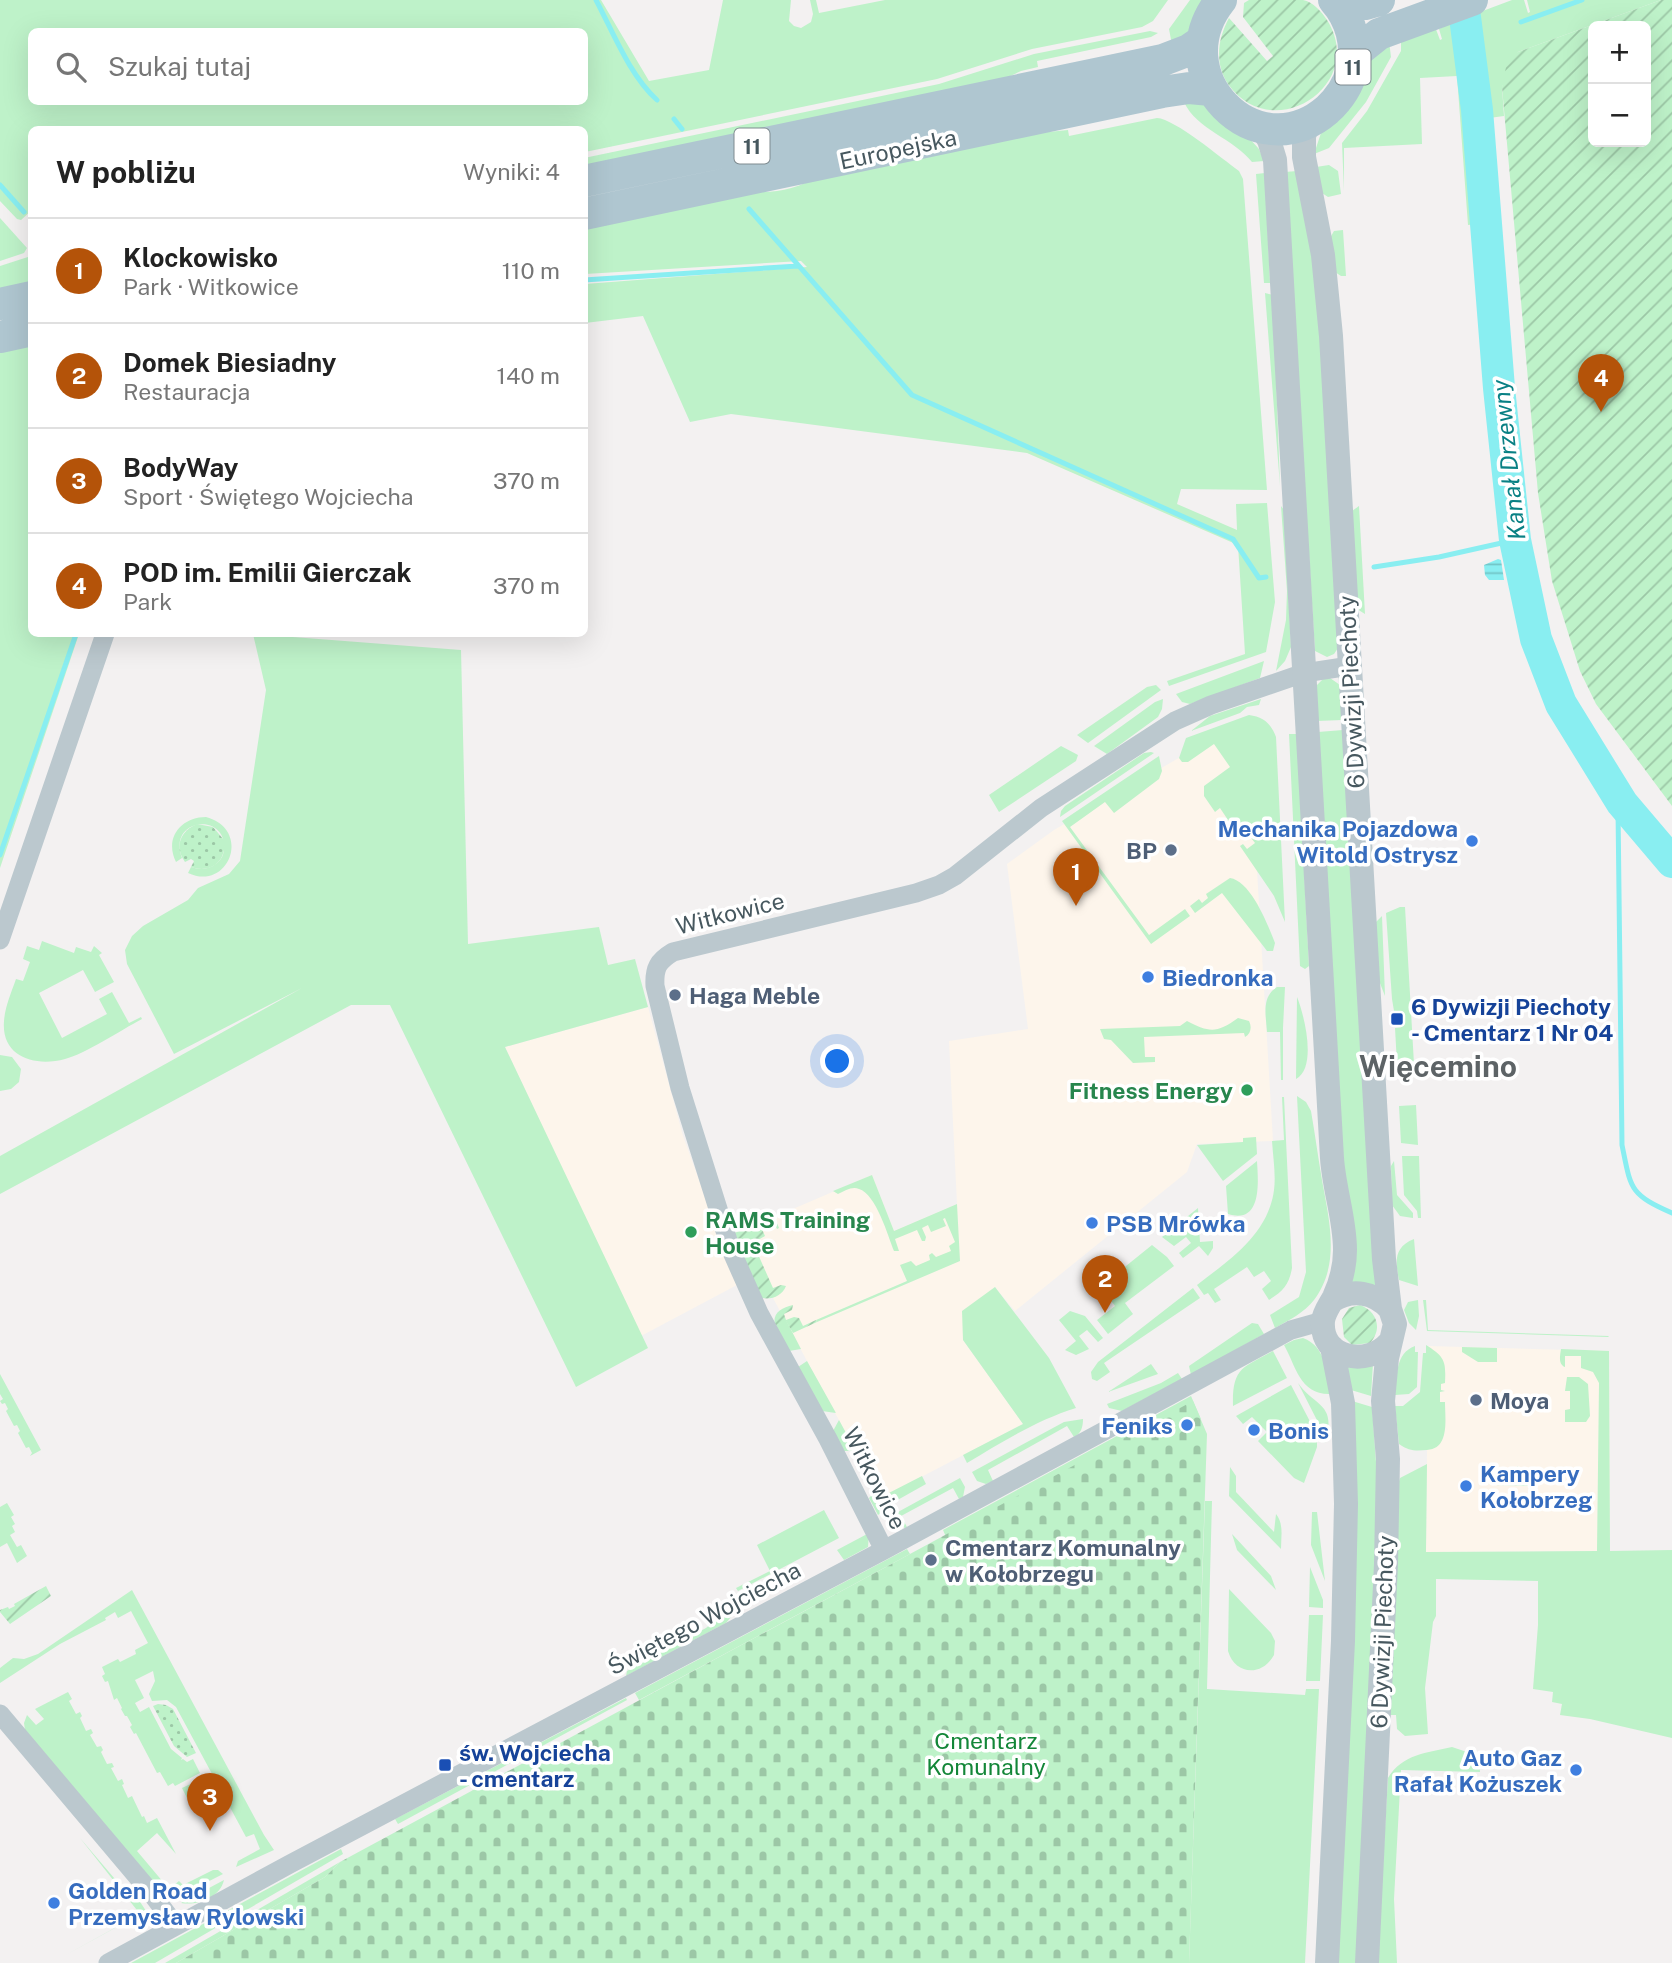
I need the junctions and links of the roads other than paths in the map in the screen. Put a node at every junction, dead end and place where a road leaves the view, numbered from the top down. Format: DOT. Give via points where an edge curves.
graph roads {
  1 [pos="1221,0"];
  2 [pos="1379,0"];
  3 [pos="1472,0"];
  4 [pos="1336,2"];
  5 [pos="1202,41"];
  6 [pos="1354,54"];
  7 [pos="1211,90"];
  8 [pos="1309,121"];
  9 [pos="1260,126"];
  10 [pos="588,180"];
  11 [pos="588,213"];
  12 [pos="28,298"];
  13 [pos="0,304"];
  14 [pos="28,331"];
  15 [pos="0,337"];
  16 [pos="104,637"];
  17 [pos="1350,666"];
  18 [pos="1304,673"];
  19 [pos="0,940"];
  20 [pos="1390,1309"];
  21 [pos="1328,1311"];
  22 [pos="1389,1343"];
  23 [pos="1332,1347"];
  24 [pos="884,1550"];
  25 [pos="0,1714"];
  26 [pos="176,1926"];
  27 [pos="108,1963"];
  28 [pos="1326,1963"];
  29 [pos="1367,1963"];
  1 -- 5 [label="main road, 11" via="1209,16"];
  2 -- 4 [label="main road, 11" via="1365,5"];
  3 -- 6 [label="main road, 11" via="1379,34"];
  4 -- 6 [label="main road, 11" via="1349,23"];
  5 -- 7 [label="main road, 11" via="1202,66"];
  5 -- 10 [label="main road, Europejska / 11" via="1163,60"];
  6 -- 8 [label="main road, 11" via="1340,96"];
  7 -- 9 [label="main road, 11" via="1232,113"];
  7 -- 11 [label="main road, Europejska / 11" via="1163,92"];
  8 -- 9 [label="main road, 11" via="1285,128"];
  8 -- 17 [label="street, 6 Dywizji Piechoty" via="1303,147 1327,282"];
  9 -- 18 [label="street, 6 Dywizji Piechoty" via="1275,160"];
  12 -- 13 [label="main road"];
  14 -- 15 [label="main road"];
  16 -- 19 [label="street"];
  17 -- 18 [label="street"];
  17 -- 20 [label="street, 6 Dywizji Piechoty"];
  18 -- 21 [label="street, 6 Dywizji Piechoty" via="1332,1158 1345,1251 1342,1275"];
  18 -- 24 [label="street, Witkowice" via="1175,721 1041,808 939,885 673,952 660,960 654,971 680,1088 731,1250"];
  20 -- 21 [label="street" via="1363,1293 1347,1294"];
  20 -- 22 [label="street, 6 Dywizji Piechoty" via="1395,1324"];
  21 -- 23 [label="street, 6 Dywizji Piechoty" via="1325,1335"];
  21 -- 24 [label="street, Świętego Wojciecha"];
  22 -- 23 [label="street" via="1378,1353 1357,1358"];
  22 -- 29 [label="street, 6 Dywizji Piechoty" via="1384,1401 1386,1564"];
  23 -- 28 [label="street, 6 Dywizji Piechoty" via="1343,1403 1346,1504"];
  24 -- 26 [label="street, Świętego Wojciecha"];
  25 -- 26 [label="street"];
  26 -- 27 [label="street, Świętego Wojciecha"];
}
